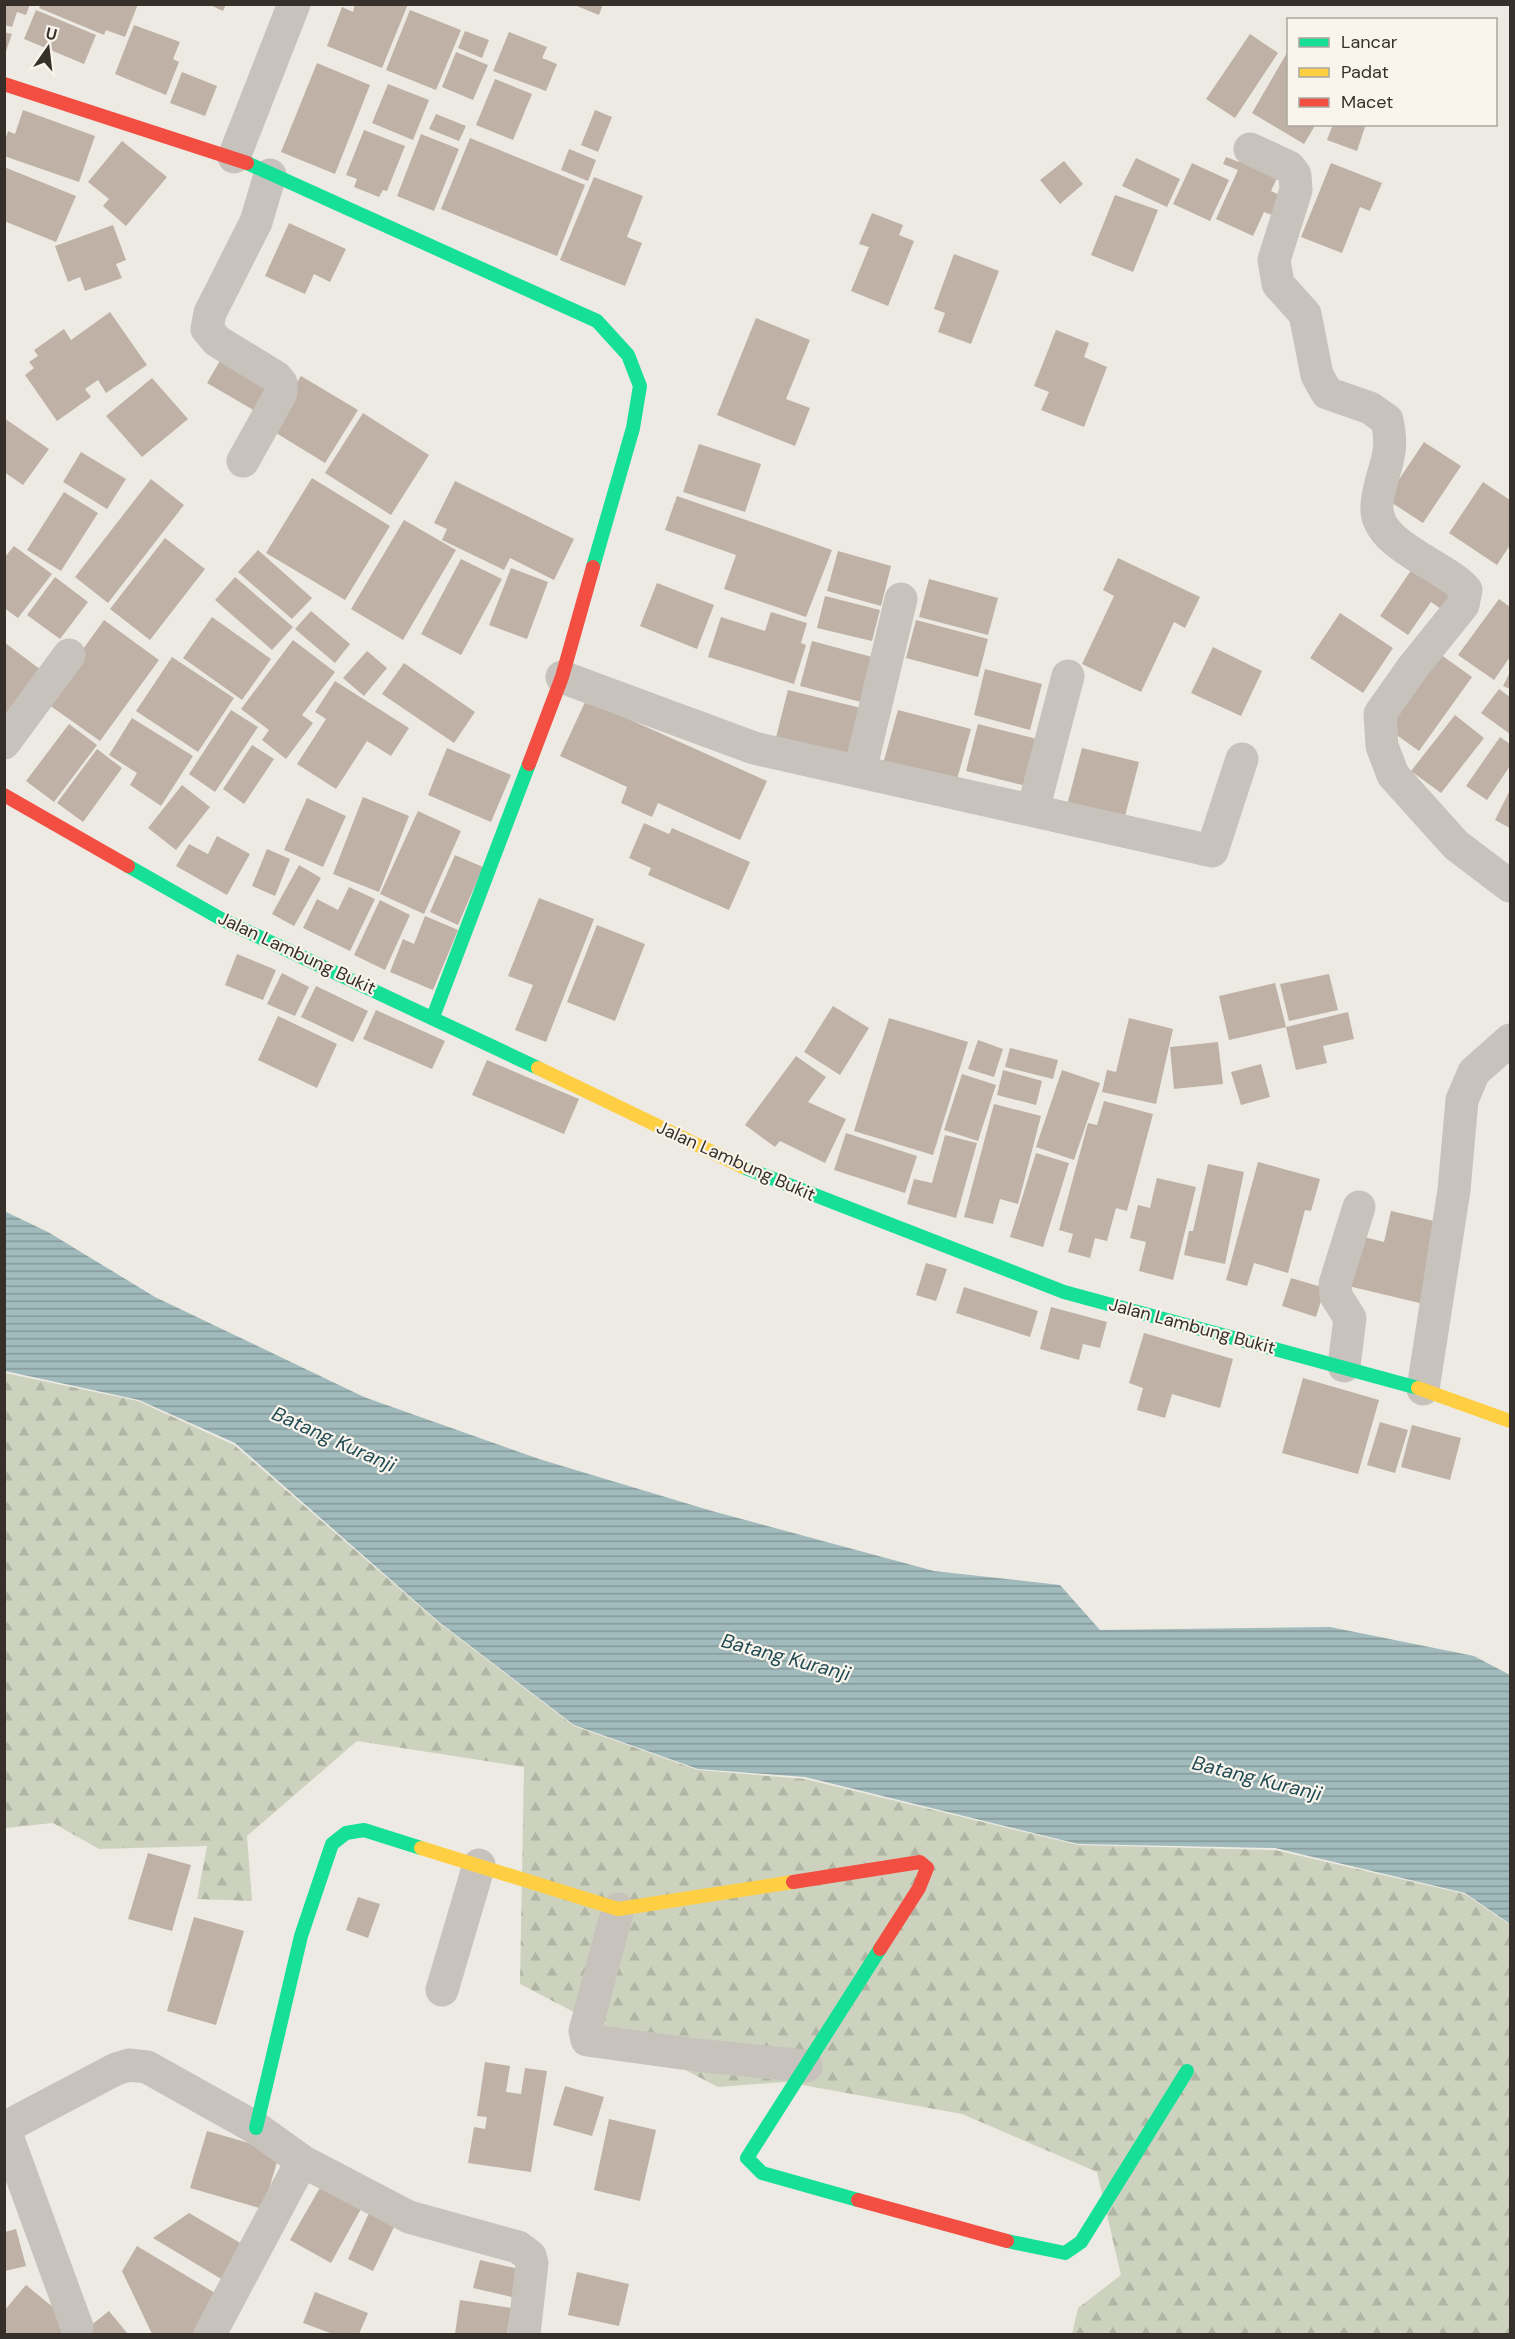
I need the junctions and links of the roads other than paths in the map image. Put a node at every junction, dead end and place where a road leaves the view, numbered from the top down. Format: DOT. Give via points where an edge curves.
graph roads {
  1 [pos="294,4"];
  2 [pos="4,84"];
  3 [pos="1250,149"];
  4 [pos="234,157"];
  5 [pos="270,175"];
  6 [pos="243,461"];
  7 [pos="901,599"];
  8 [pos="69,655"];
  9 [pos="1068,676"];
  10 [pos="562,677"];
  11 [pos="4,743"];
  12 [pos="1242,759"];
  13 [pos="860,771"];
  14 [pos="4,795"];
  15 [pos="1033,810"];
  16 [pos="1510,886"];
  17 [pos="433,1017"];
  18 [pos="1510,1040"];
  19 [pos="1359,1207"];
  20 [pos="1344,1366"];
  21 [pos="1423,1389"];
  22 [pos="1510,1421"];
  23 [pos="479,1866"];
  24 [pos="618,1909"];
  25 [pos="442,1990"];
  26 [pos="806,2066"];
  27 [pos="1187,2071"];
  28 [pos="5,2127"];
  29 [pos="256,2128"];
  30 [pos="302,2161"];
  31 [pos="77,2327"];
  32 [pos="210,2334"];
  33 [pos="524,2334"];
  1 -- 4 [label="street"];
  2 -- 4 [label="street"];
  3 -- 16 [label="street" via="1289,167 1295,175 1296,190 1274,260 1278,284 1305,314 1317,375 1327,393 1370,408 1387,420 1391,453 1376,507 1386,532 1414,556 1456,578 1466,590 1463,605 1380,714 1382,746 1393,775 1456,845"];
  4 -- 5 [label="street"];
  5 -- 6 [label="street" via="256,222 210,313 207,329 217,341 281,383 281,393"];
  5 -- 10 [label="street" via="597,321 628,355 640,386 633,428"];
  7 -- 13 [label="street"];
  8 -- 11 [label="street"];
  9 -- 15 [label="street"];
  10 -- 13 [label="street" via="754,748"];
  10 -- 17 [label="street"];
  12 -- 15 [label="street" via="1212,851"];
  13 -- 15 [label="street"];
  14 -- 17 [label="street, Jalan Lambung Bukit" via="223,920"];
  17 -- 20 [label="street, Jalan Lambung Bukit" via="730,1162 917,1237 1064,1292"];
  18 -- 21 [label="street" via="1474,1072 1462,1100 1454,1190"];
  19 -- 20 [label="street" via="1335,1284 1336,1296 1350,1318"];
  20 -- 21 [label="street, Jalan Lambung Bukit"];
  21 -- 22 [label="street, Jalan Lambung Bukit"];
  23 -- 24 [label="street"];
  23 -- 25 [label="street"];
  23 -- 29 [label="street" via="364,1830 346,1833 332,1844 301,1936"];
  24 -- 26 [label="street" via="585,2031 587,2040"];
  24 -- 26 [label="street" via="920,1862 927,1868 920,1888"];
  26 -- 27 [label="street" via="747,2158 762,2174 993,2238 1065,2253 1081,2242"];
  28 -- 29 [label="street" via="129,2065 147,2067"];
  28 -- 31 [label="street"];
  29 -- 30 [label="street"];
  30 -- 32 [label="street"];
  30 -- 33 [label="street" via="409,2217 525,2252 532,2263"];
}
